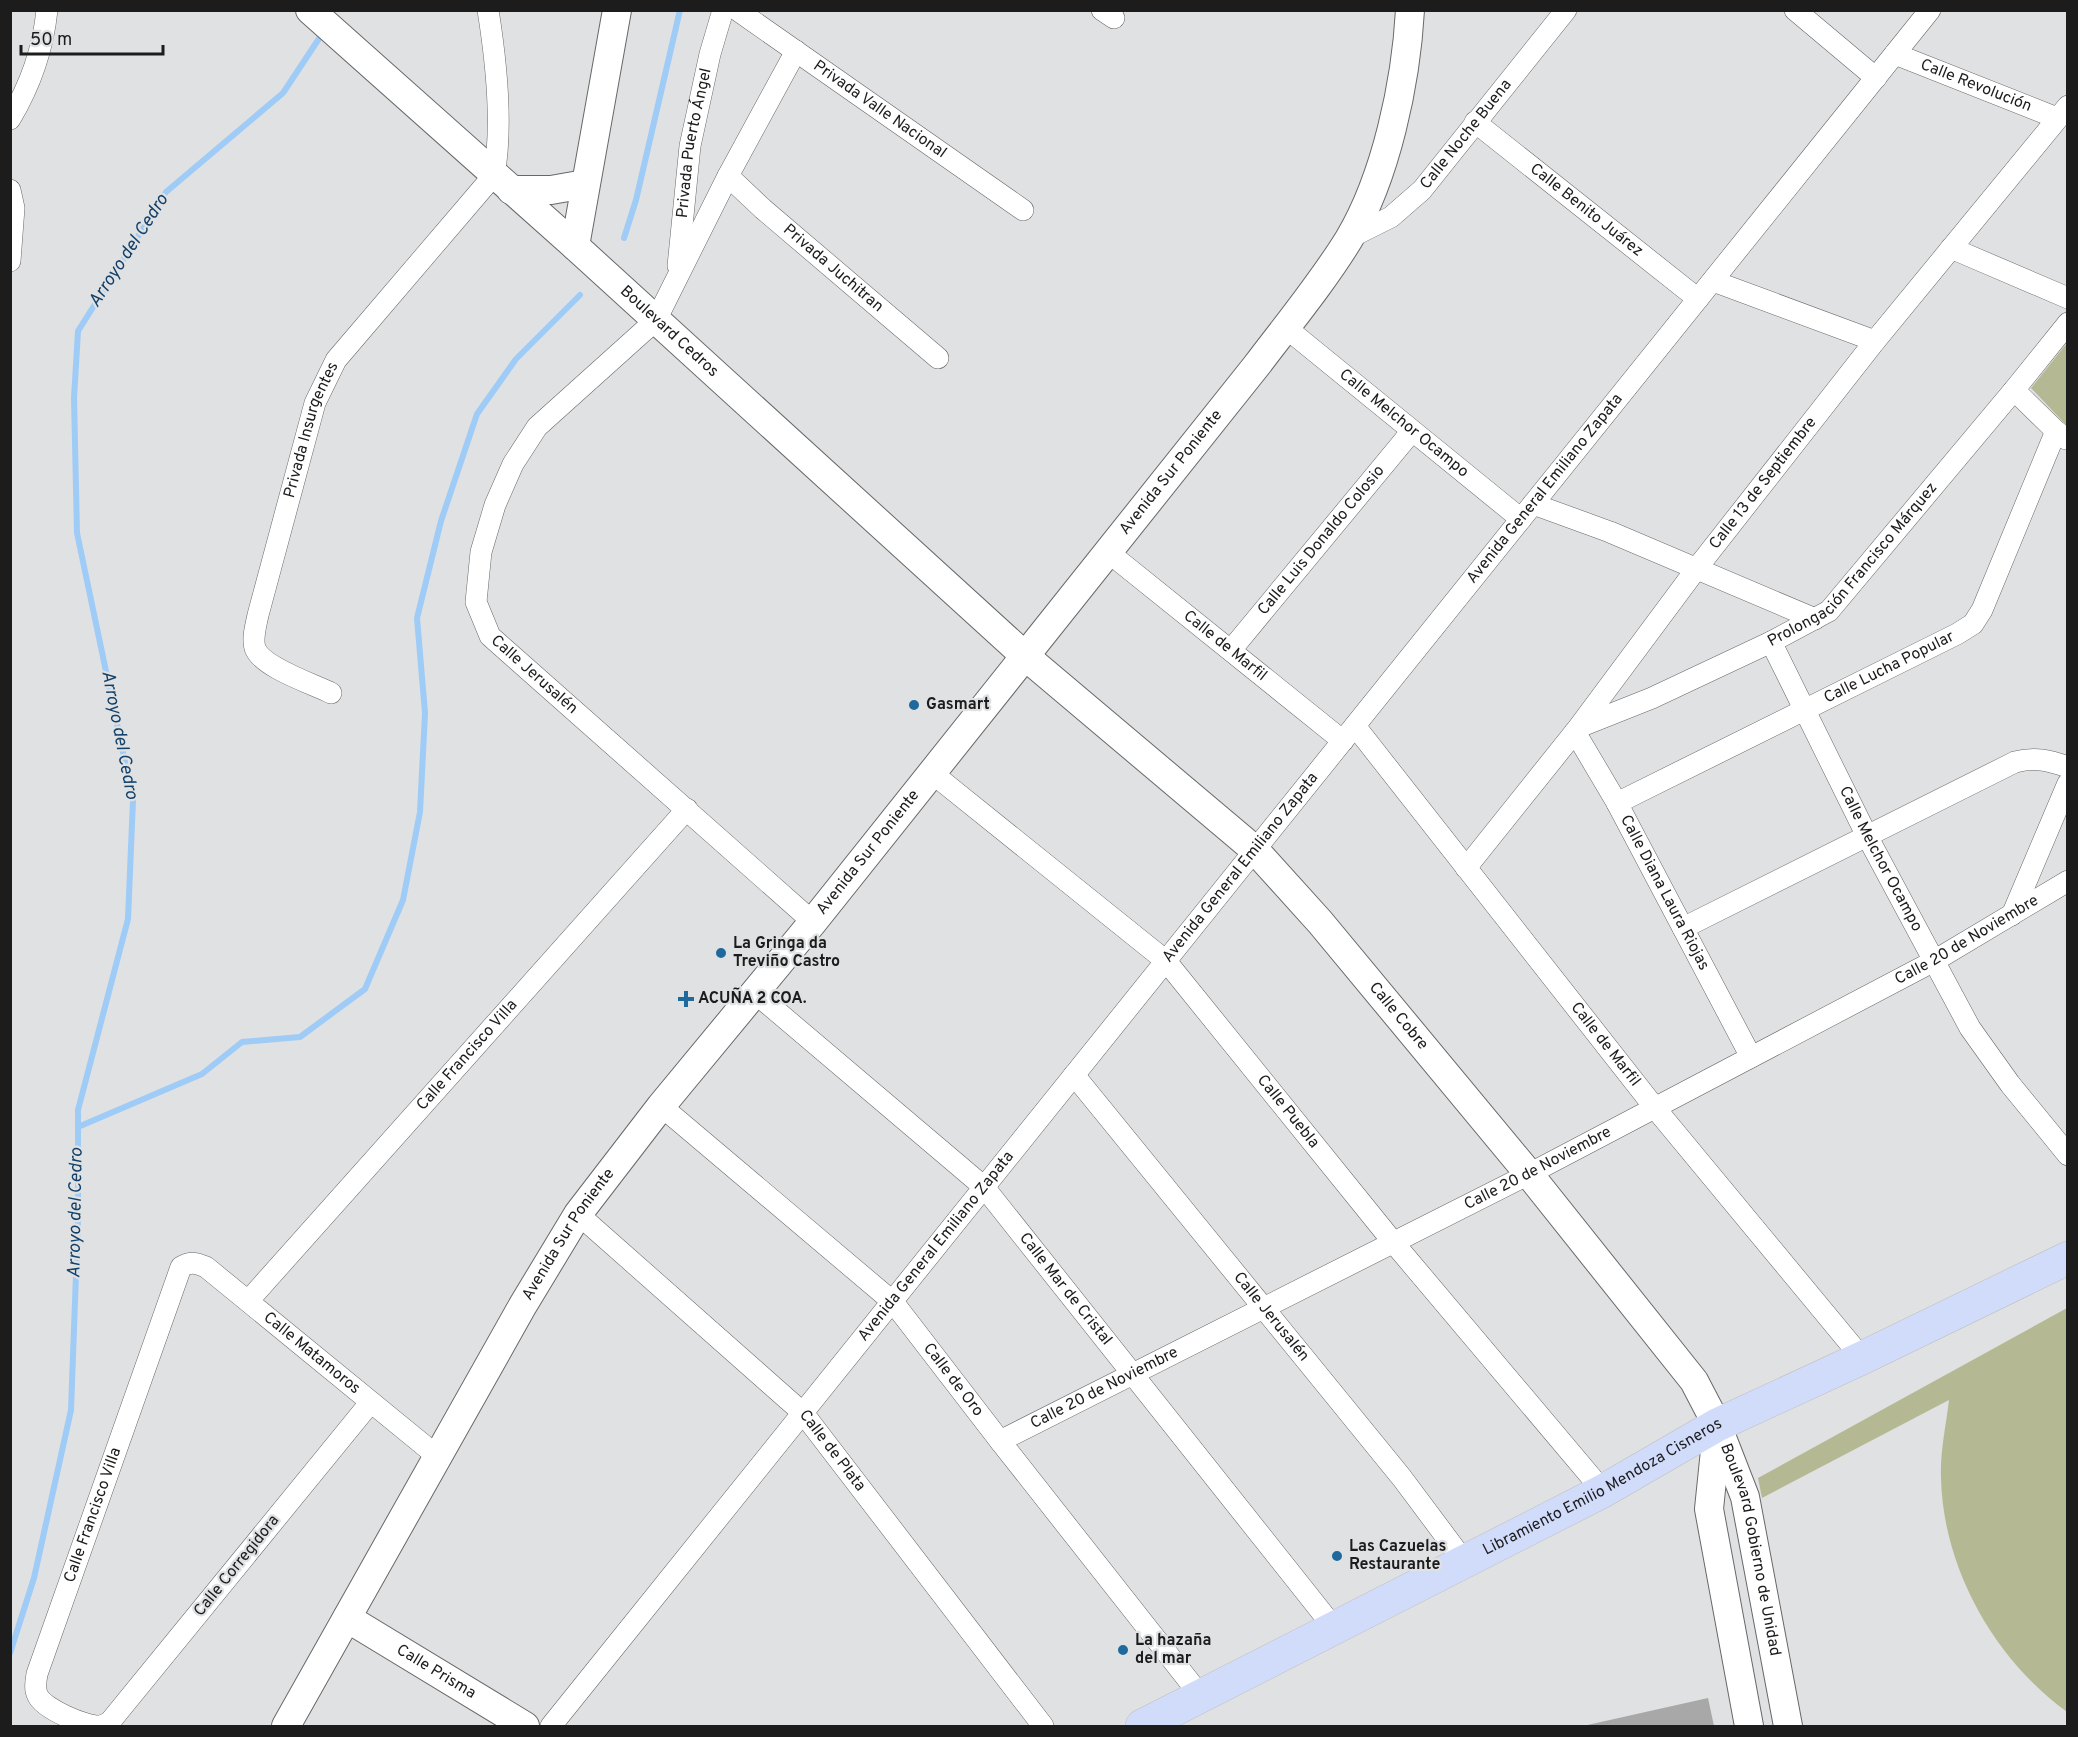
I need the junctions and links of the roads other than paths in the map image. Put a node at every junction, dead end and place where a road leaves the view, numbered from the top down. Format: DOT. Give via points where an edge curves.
graph roads {
  1 [pos="47,10"];
  2 [pos="310,10"];
  3 [pos="488,10"];
  4 [pos="617,10"];
  5 [pos="723,10"];
  6 [pos="737,10"];
  7 [pos="1410,10"];
  8 [pos="1566,10"];
  9 [pos="1795,10"];
  10 [pos="1930,10"];
  11 [pos="796,51"];
  12 [pos="1895,54"];
  13 [pos="1876,78"];
  14 [pos="2062,112"];
  15 [pos="10,119"];
  16 [pos="1475,122"];
  17 [pos="729,176"];
  18 [pos="502,183"];
  19 [pos="585,184"];
  20 [pos="11,191"];
  21 [pos="1023,210"];
  22 [pos="1349,238"];
  23 [pos="575,246"];
  24 [pos="1951,248"];
  25 [pos="10,261"];
  26 [pos="677,278"];
  27 [pos="1713,281"];
  28 [pos="2067,298"];
  29 [pos="1698,299"];
  30 [pos="656,320"];
  31 [pos="2067,323"];
  32 [pos="1285,327"];
  33 [pos="1875,341"];
  34 [pos="938,358"];
  35 [pos="2014,390"];
  36 [pos="1412,430"];
  37 [pos="2062,435"];
  38 [pos="1527,512"];
  39 [pos="1108,552"];
  40 [pos="1697,568"];
  41 [pos="1815,619"];
  42 [pos="1772,642"];
  43 [pos="1231,650"];
  44 [pos="1025,656"];
  45 [pos="331,693"];
  46 [pos="1805,711"];
  47 [pos="1577,730"];
  48 [pos="1349,733"];
  49 [pos="2067,767"];
  50 [pos="932,773"];
  51 [pos="2067,783"];
  52 [pos="1617,804"];
  53 [pos="687,809"];
  54 [pos="1867,836"];
  55 [pos="1256,850"];
  56 [pos="1467,868"];
  57 [pos="2067,881"];
  58 [pos="2012,915"];
  59 [pos="813,922"];
  60 [pos="1683,928"];
  61 [pos="1166,961"];
  62 [pos="1934,961"];
  63 [pos="754,992"];
  64 [pos="1751,1057"];
  65 [pos="1074,1075"];
  66 [pos="661,1106"];
  67 [pos="1655,1108"];
  68 [pos="2067,1155"];
  69 [pos="1528,1174"];
  70 [pos="984,1187"];
  71 [pos="578,1214"];
  72 [pos="1393,1242"];
  73 [pos="2067,1257"];
  74 [pos="181,1267"];
  75 [pos="249,1300"];
  76 [pos="893,1302"];
  77 [pos="1264,1306"];
  78 [pos="1862,1358"];
  79 [pos="1131,1373"];
  80 [pos="370,1403"];
  81 [pos="803,1413"];
  82 [pos="1717,1425"];
  83 [pos="1000,1441"];
  84 [pos="437,1456"];
  85 [pos="1603,1491"];
  86 [pos="1464,1561"];
  87 [pos="347,1618"];
  88 [pos="1335,1629"];
  89 [pos="1775,1656"];
  90 [pos="1738,1665"];
  91 [pos="1200,1695"];
  92 [pos="101,1726"];
  93 [pos="286,1726"];
  94 [pos="525,1726"];
  95 [pos="551,1726"];
  96 [pos="1043,1726"];
  97 [pos="1142,1726"];
  98 [pos="1749,1726"];
  99 [pos="1788,1726"];
  1 -- 15 [label="street" via="37,62"];
  2 -- 18 [label="main road, Boulevard Cedros"];
  3 -- 18 [label="street" via="495,54"];
  4 -- 19 [label="main road"];
  5 -- 26 [label="street, Privada Puerto Ángel" via="690,146"];
  6 -- 11 [label="street, Privada Valle Nacional"];
  7 -- 22 [label="main road, Avenida Sur Poniente" via="1402,81 1388,141 1370,194"];
  8 -- 16 [label="street, Calle Noche Buena"];
  9 -- 13 [label="street"];
  10 -- 12 [label="street, Avenida General Emiliano Zapata"];
  11 -- 17 [label="street, Privada Puerto Ángel"];
  11 -- 21 [label="street, Privada Valle Nacional"];
  12 -- 13 [label="street, Avenida General Emiliano Zapata"];
  12 -- 14 [label="street, Calle Revolución"];
  13 -- 27 [label="street, Avenida General Emiliano Zapata"];
  14 -- 24 [label="street, Calle 13 de Septiembre"];
  16 -- 22 [label="street, Calle Noche Buena" via="1405,206"];
  16 -- 29 [label="street, Calle Benito Juárez"];
  17 -- 26 [label="street, Privada Puerto Ángel"];
  17 -- 34 [label="street, Privada Juchitran" via="762,209"];
  18 -- 19 [label="main road" via="551,190"];
  18 -- 23 [label="main road, Boulevard Cedros"];
  18 -- 45 [label="street, Privada Insurgentes" via="336,360 315,403 258,615 254,645 258,655 271,665"];
  19 -- 23 [label="main road"];
  20 -- 25 [label="street" via="14,227"];
  22 -- 32 [label="main road, Avenida Sur Poniente"];
  23 -- 30 [label="main road, Boulevard Cedros"];
  24 -- 28 [label="street"];
  24 -- 33 [label="street, Calle 13 de Septiembre"];
  26 -- 30 [label="street, Privada Puerto Ángel"];
  27 -- 29 [label="street, Avenida General Emiliano Zapata"];
  27 -- 33 [label="street"];
  29 -- 38 [label="street, Avenida General Emiliano Zapata"];
  30 -- 44 [label="main road, Boulevard Cedros"];
  30 -- 53 [label="street, Calle Jerusalén" via="537,427 513,464 495,504 481,552 476,602 490,636"];
  31 -- 35 [label="street, Prolongación Francisco Márquez"];
  32 -- 36 [label="street, Calle Melchor Ocampo"];
  32 -- 39 [label="main road, Avenida Sur Poniente"];
  33 -- 40 [label="street, Calle 13 de Septiembre"];
  35 -- 37 [label="street"];
  35 -- 41 [label="street, Prolongación Francisco Márquez" via="1840,599"];
  36 -- 38 [label="street, Calle Melchor Ocampo"];
  36 -- 43 [label="street, Calle Luis Donaldo Colosio"];
  37 -- 46 [label="street, Calle Lucha Popular" via="1973,624"];
  38 -- 40 [label="street, Calle Melchor Ocampo" via="1610,532"];
  38 -- 48 [label="street, Avenida General Emiliano Zapata"];
  39 -- 43 [label="street, Calle de Marfil"];
  39 -- 44 [label="main road, Avenida Sur Poniente"];
  40 -- 41 [label="street, Calle Melchor Ocampo"];
  40 -- 47 [label="street, Calle 13 de Septiembre"];
  41 -- 42 [label="street, Prolongación Francisco Márquez"];
  42 -- 46 [label="street, Calle Melchor Ocampo"];
  42 -- 47 [label="street, Prolongación Francisco Márquez"];
  43 -- 48 [label="street, Calle de Marfil"];
  44 -- 50 [label="main road, Avenida Sur Poniente"];
  44 -- 55 [label="main road, Calle Cobre"];
  46 -- 52 [label="street, Calle Lucha Popular"];
  46 -- 54 [label="street, Calle Melchor Ocampo"];
  47 -- 52 [label="street, Calle Diana Laura Riojas"];
  47 -- 56 [label="street, Calle 13 de Septiembre"];
  48 -- 55 [label="street, Avenida General Emiliano Zapata"];
  48 -- 56 [label="street, Calle de Marfil"];
  49 -- 54 [label="street" via="2046,759 2015,762"];
  50 -- 59 [label="main road, Avenida Sur Poniente"];
  50 -- 61 [label="street, Calle Puebla"];
  51 -- 58 [label="street"];
  52 -- 60 [label="street, Calle Diana Laura Riojas"];
  53 -- 59 [label="street, Calle Jerusalén"];
  53 -- 75 [label="street, Calle Francisco Villa"];
  54 -- 60 [label="street"];
  54 -- 62 [label="street, Calle Melchor Ocampo"];
  55 -- 61 [label="street, Avenida General Emiliano Zapata"];
  55 -- 69 [label="main road, Calle Cobre"];
  56 -- 67 [label="street, Calle de Marfil"];
  57 -- 58 [label="street, Calle 20 de Noviembre"];
  58 -- 62 [label="street, Calle 20 de Noviembre"];
  59 -- 63 [label="main road, Avenida Sur Poniente"];
  60 -- 64 [label="street, Calle Diana Laura Riojas"];
  61 -- 65 [label="street, Avenida General Emiliano Zapata"];
  61 -- 72 [label="street, Calle Puebla"];
  62 -- 64 [label="street, Calle 20 de Noviembre"];
  62 -- 68 [label="street, Calle Melchor Ocampo" via="1970,1028"];
  63 -- 66 [label="main road, Avenida Sur Poniente"];
  63 -- 70 [label="street, Calle Mar de Cristal"];
  64 -- 67 [label="street, Calle 20 de Noviembre"];
  65 -- 70 [label="street, Avenida General Emiliano Zapata"];
  65 -- 77 [label="street, Calle Jerusalén"];
  66 -- 71 [label="main road, Avenida Sur Poniente"];
  66 -- 76 [label="street, Calle de Oro"];
  67 -- 69 [label="street, Calle 20 de Noviembre"];
  67 -- 78 [label="street, Calle de Marfil"];
  69 -- 72 [label="street, Calle 20 de Noviembre"];
  69 -- 82 [label="main road, Calle Cobre" via="1694,1381"];
  70 -- 76 [label="street, Avenida General Emiliano Zapata"];
  70 -- 79 [label="street, Calle Mar de Cristal"];
  71 -- 81 [label="street, Calle de Plata"];
  71 -- 84 [label="main road, Avenida Sur Poniente"];
  72 -- 77 [label="street, Calle 20 de Noviembre"];
  72 -- 85 [label="street, Calle Puebla"];
  73 -- 78 [label="main road, Libramiento Emilio Mendoza Cisneros"];
  74 -- 75 [label="street, Calle Matamoros" via="188,1263 206,1267"];
  74 -- 92 [label="street, Calle Francisco Villa" via="35,1684 37,1695 48,1708"];
  75 -- 80 [label="street, Calle Matamoros"];
  76 -- 81 [label="street, Avenida General Emiliano Zapata"];
  76 -- 83 [label="street, Calle de Oro"];
  77 -- 79 [label="street, Calle 20 de Noviembre"];
  77 -- 86 [label="street, Calle Jerusalén"];
  78 -- 82 [label="main road, Libramiento Emilio Mendoza Cisneros"];
  79 -- 83 [label="street, Calle 20 de Noviembre"];
  79 -- 88 [label="street, Calle Mar de Cristal"];
  80 -- 84 [label="street, Calle Matamoros"];
  80 -- 92 [label="street, Calle Corregidora" via="115,1716"];
  81 -- 95 [label="street, Avenida General Emiliano Zapata"];
  81 -- 96 [label="street, Calle de Plata"];
  82 -- 85 [label="main road, Libramiento Emilio Mendoza Cisneros"];
  82 -- 89 [label="main road, Boulevard Gobierno de Unidad" via="1745,1497"];
  82 -- 90 [label="main road, Boulevard Gobierno de Unidad" via="1709,1509"];
  83 -- 91 [label="street, Calle de Oro"];
  84 -- 87 [label="main road, Avenida Sur Poniente"];
  85 -- 86 [label="main road, Libramiento Emilio Mendoza Cisneros"];
  86 -- 88 [label="main road, Libramiento Emilio Mendoza Cisneros"];
  87 -- 93 [label="main road, Avenida Sur Poniente"];
  87 -- 94 [label="main road, Calle Prisma"];
  88 -- 91 [label="main road, Libramiento Emilio Mendoza Cisneros"];
  89 -- 90 [label="main road"];
  89 -- 99 [label="main road, Boulevard Gobierno de Unidad"];
  90 -- 98 [label="main road, Boulevard Gobierno de Unidad"];
  91 -- 97 [label="main road, Libramiento Emilio Mendoza Cisneros"];
}
